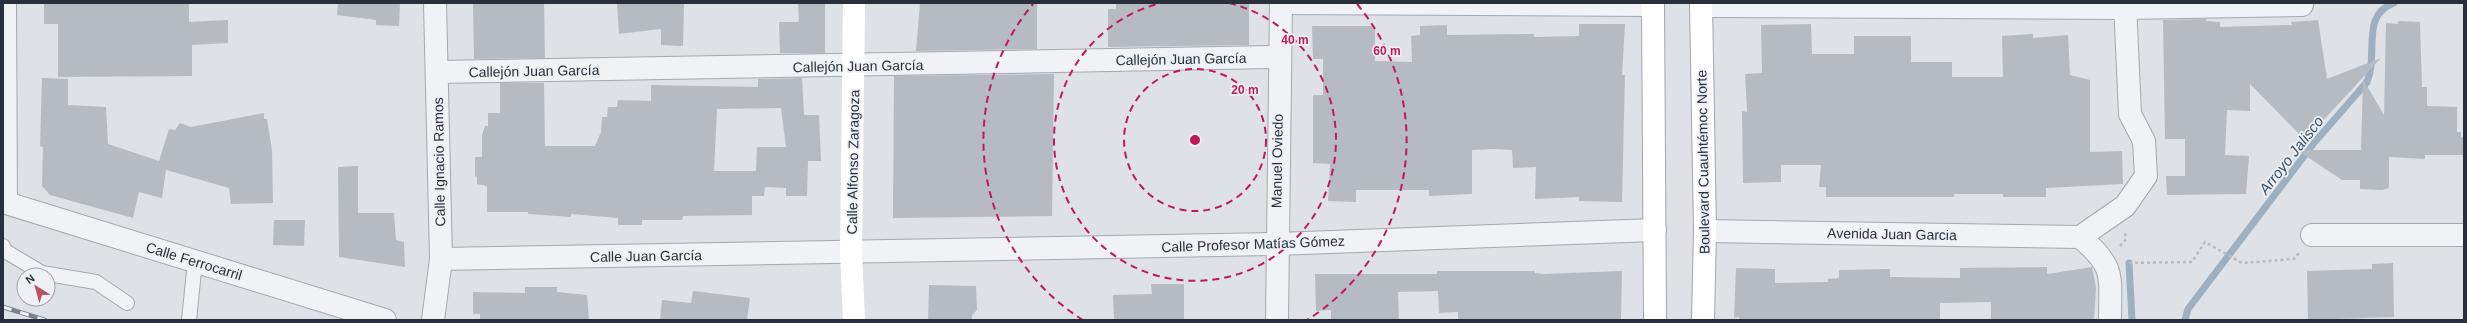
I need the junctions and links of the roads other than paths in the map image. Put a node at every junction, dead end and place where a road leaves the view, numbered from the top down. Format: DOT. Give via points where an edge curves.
graph roads {
  1 [pos="5,3"];
  2 [pos="435,3"];
  3 [pos="854,3"];
  4 [pos="1281,3"];
  5 [pos="1653,4"];
  6 [pos="1701,4"];
  7 [pos="2302,5"];
  8 [pos="2125,6"];
  9 [pos="1278,57"];
  10 [pos="855,66"];
  11 [pos="436,72"];
  12 [pos="4,204"];
  13 [pos="1655,230"];
  14 [pos="1705,231"];
  15 [pos="2312,235"];
  16 [pos="2464,235"];
  17 [pos="2080,237"];
  18 [pos="1277,244"];
  19 [pos="3,246"];
  20 [pos="851,253"];
  21 [pos="441,259"];
  22 [pos="195,261"];
  23 [pos="127,303"];
  24 [pos="189,320"];
  25 [pos="385,320"];
  26 [pos="433,320"];
  27 [pos="854,320"];
  28 [pos="1277,320"];
  29 [pos="1655,320"];
  30 [pos="1702,320"];
  31 [pos="2110,320"];
  1 -- 12 [label="street"];
  2 -- 11 [label="street, Calle Ignacio Ramos"];
  3 -- 10 [label="main road, Calle Alfonso Zaragoza"];
  4 -- 5 [label="street"];
  4 -- 9 [label="street, Manuel Oviedo"];
  5 -- 13 [label="main road"];
  6 -- 8 [label="street"];
  6 -- 14 [label="main road, Boulevard Cuauhtémoc Norte"];
  7 -- 8 [label="street"];
  8 -- 17 [label="street" via="2130,114 2144,141 2146,176 2126,206"];
  9 -- 10 [label="street, Callejón Juan García"];
  9 -- 18 [label="street, Manuel Oviedo"];
  10 -- 11 [label="street, Callejón Juan García"];
  10 -- 20 [label="main road, Calle Alfonso Zaragoza"];
  11 -- 21 [label="street, Calle Ignacio Ramos"];
  12 -- 22 [label="street, Calle Ferrocarril"];
  13 -- 18 [label="street, Calle Profesor Matías Gómez"];
  13 -- 29 [label="main road"];
  14 -- 17 [label="street, Avenida Juan Garcia"];
  14 -- 30 [label="main road, Boulevard Cuauhtémoc Norte"];
  15 -- 16 [label="street"];
  17 -- 31 [label="street" via="2098,253 2110,273"];
  18 -- 20 [label="street, Calle Profesor Matías Gómez"];
  18 -- 28 [label="street, Manuel Oviedo"];
  19 -- 23 [label="lane" via="5,251 42,273 96,282"];
  20 -- 21 [label="street, Calle Juan García"];
  20 -- 27 [label="main road, Calle Alfonso Zaragoza"];
  21 -- 26 [label="street, Calle Ignacio Ramos"];
  22 -- 24 [label="lane"];
  22 -- 25 [label="street, Calle Ferrocarril"];
}
